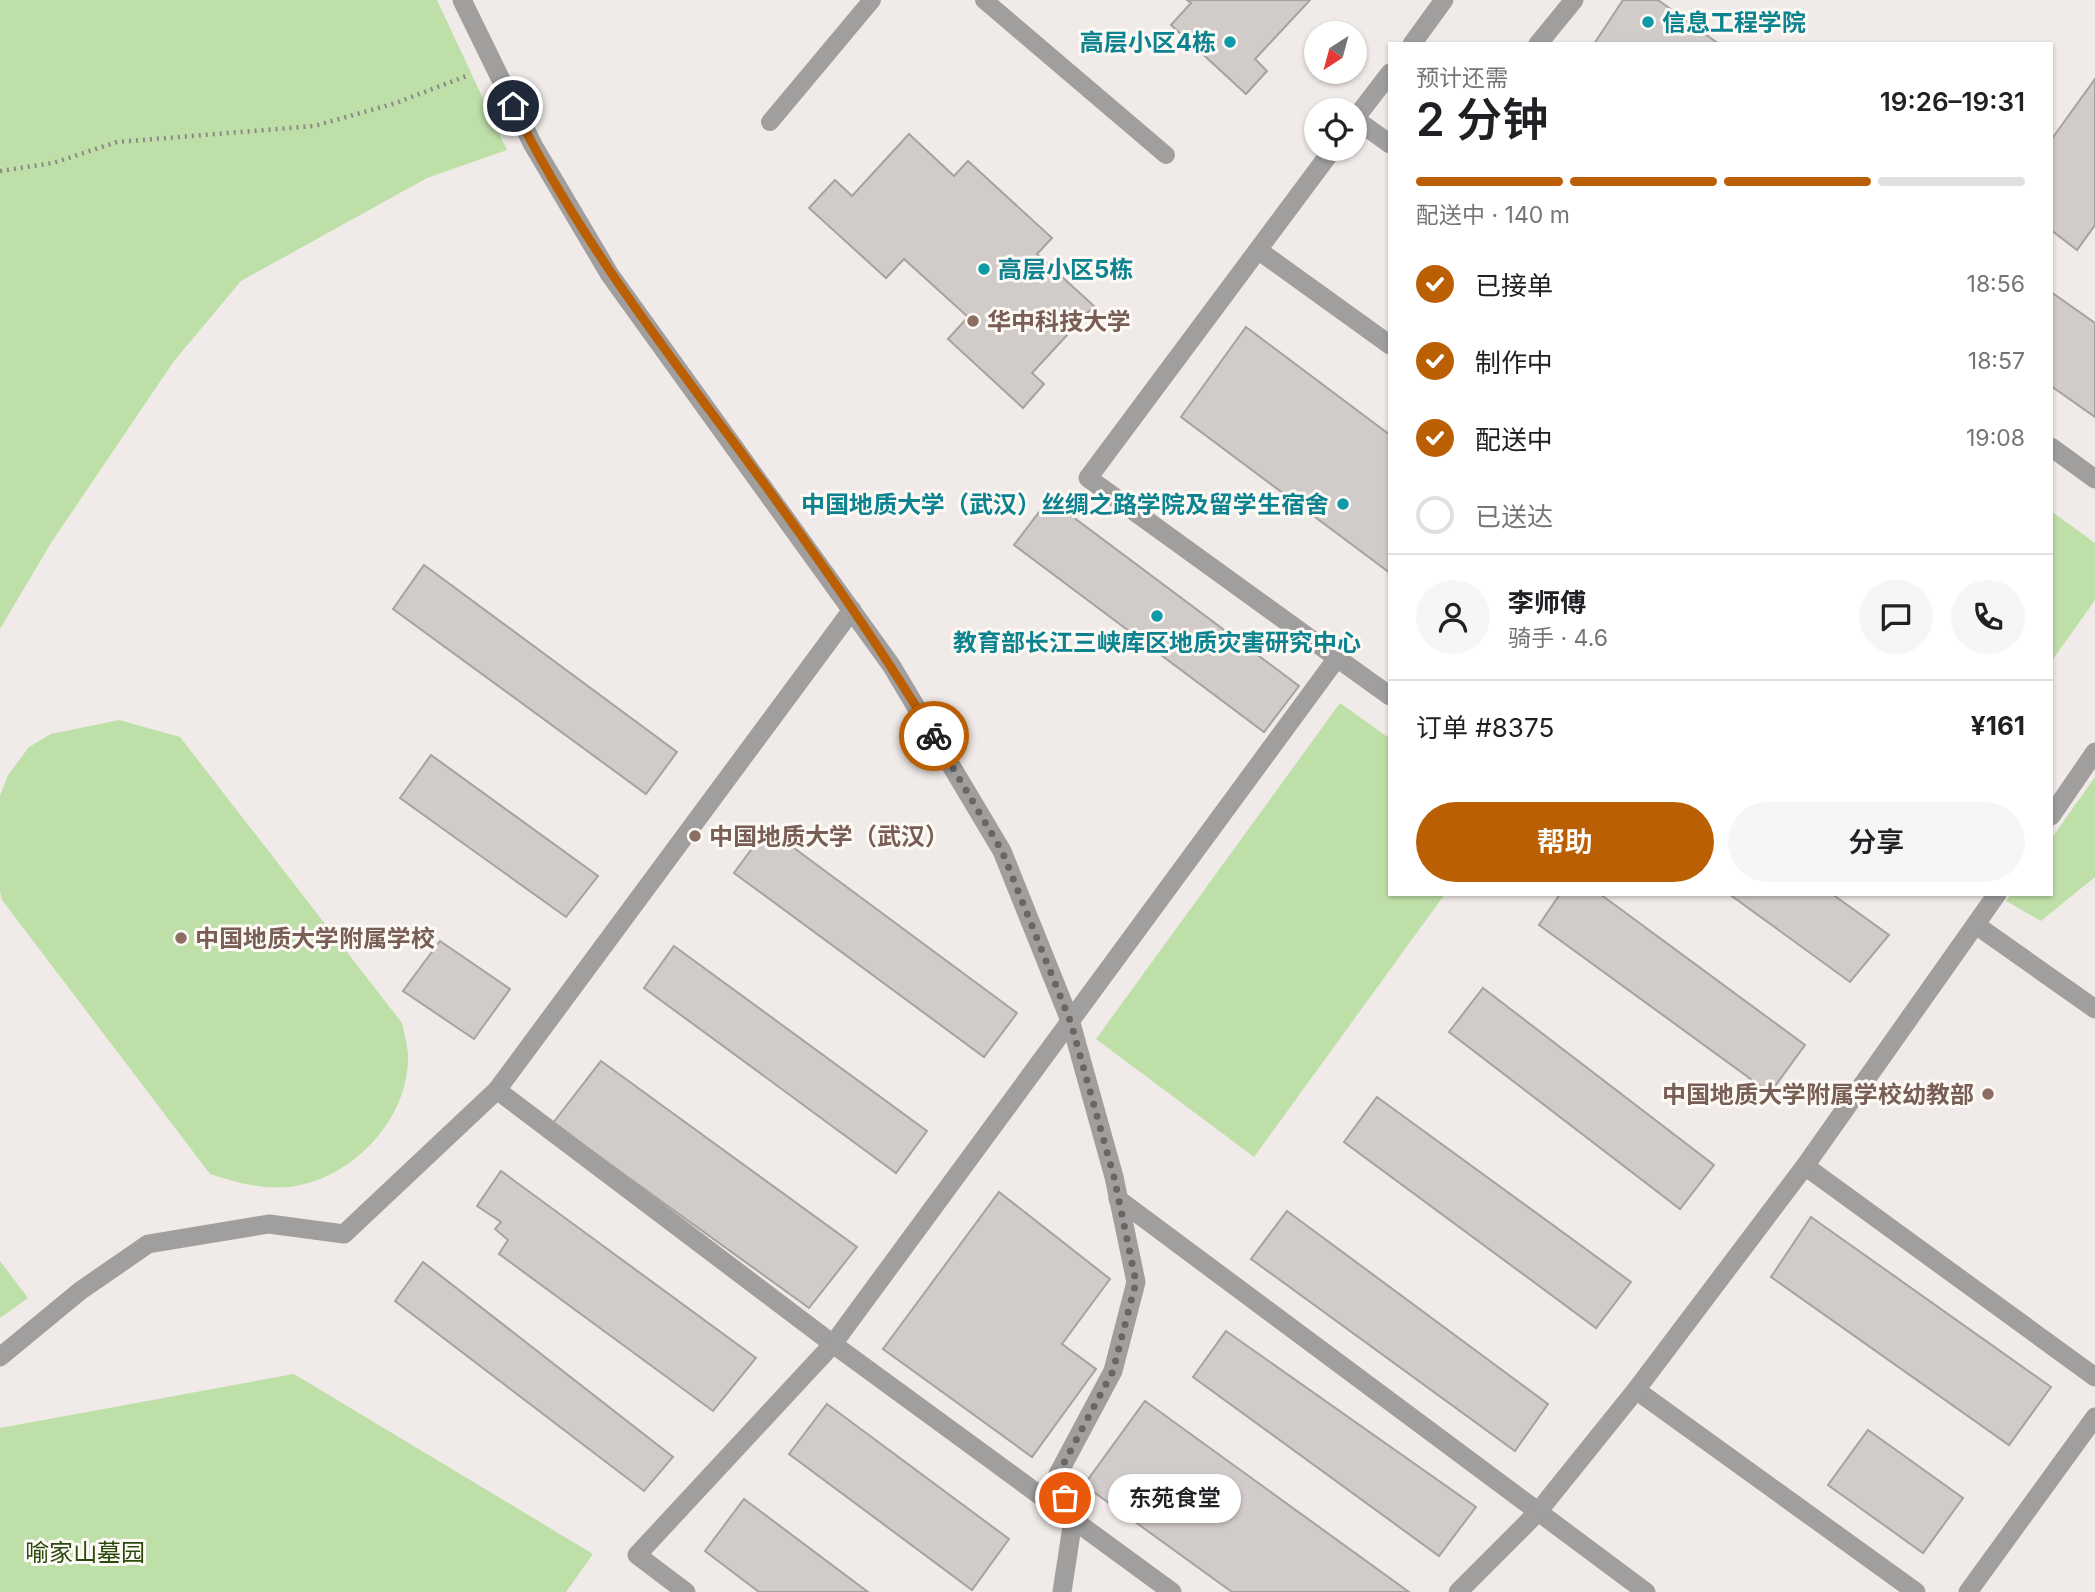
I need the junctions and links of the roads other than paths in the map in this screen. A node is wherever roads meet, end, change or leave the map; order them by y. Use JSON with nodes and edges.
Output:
{"nodes":[{"id":1,"x":462,"y":0,"type":"edge"},
{"id":2,"x":872,"y":0,"type":"edge"},
{"id":3,"x":984,"y":0,"type":"edge"},
{"id":4,"x":1444,"y":0,"type":"edge"},
{"id":5,"x":1574,"y":0,"type":"edge"},
{"id":6,"x":1413,"y":42,"type":"edge"},
{"id":7,"x":1540,"y":42,"type":"edge"},
{"id":8,"x":1388,"y":77,"type":"edge"},
{"id":9,"x":1367,"y":104,"type":"edge"},
{"id":10,"x":770,"y":122,"type":"dead end"},
{"id":11,"x":1367,"y":128,"type":"edge"},
{"id":12,"x":1388,"y":143,"type":"edge"},
{"id":13,"x":1167,"y":155,"type":"dead end"},
{"id":14,"x":1324,"y":161,"type":"edge"},
{"id":15,"x":1258,"y":250,"type":"junction"},
{"id":16,"x":1388,"y":344,"type":"edge"},
{"id":17,"x":2053,"y":448,"type":"edge"},
{"id":18,"x":2095,"y":480,"type":"edge"},
{"id":19,"x":852,"y":610,"type":"junction"},
{"id":20,"x":1337,"y":658,"type":"junction"},
{"id":21,"x":1388,"y":695,"type":"edge"},
{"id":22,"x":2095,"y":752,"type":"edge"},
{"id":23,"x":2053,"y":813,"type":"edge"},
{"id":24,"x":1996,"y":896,"type":"edge"},
{"id":25,"x":1976,"y":925,"type":"junction"},
{"id":26,"x":2095,"y":1009,"type":"edge"},
{"id":27,"x":1071,"y":1023,"type":"junction"},
{"id":28,"x":497,"y":1090,"type":"junction"},
{"id":29,"x":1805,"y":1166,"type":"junction"},
{"id":30,"x":1118,"y":1199,"type":"junction"},
{"id":31,"x":833,"y":1344,"type":"junction"},
{"id":32,"x":0,"y":1357,"type":"edge"},
{"id":33,"x":2095,"y":1377,"type":"edge"},
{"id":34,"x":1636,"y":1391,"type":"junction"},
{"id":35,"x":2095,"y":1417,"type":"edge"},
{"id":36,"x":1538,"y":1513,"type":"junction"},
{"id":37,"x":1073,"y":1520,"type":"junction"},
{"id":38,"x":1467,"y":1589,"type":"edge"},
{"id":39,"x":686,"y":1592,"type":"edge"},
{"id":40,"x":1062,"y":1592,"type":"edge"},
{"id":41,"x":1172,"y":1592,"type":"edge"},
{"id":42,"x":1646,"y":1592,"type":"edge"},
{"id":43,"x":1916,"y":1592,"type":"edge"},
{"id":44,"x":1968,"y":1592,"type":"edge"}],
"edges":[{"from":1,"to":19,"type":"street"},
{"from":2,"to":10,"type":"lane"},
{"from":3,"to":13,"type":"lane"},
{"from":4,"to":6,"type":"street"},
{"from":5,"to":7,"type":"street"},
{"from":8,"to":9,"type":"street"},
{"from":11,"to":12,"type":"street"},
{"from":14,"to":15,"type":"street"},
{"from":15,"to":16,"type":"street"},
{"from":15,"to":20,"type":"street"},
{"from":17,"to":18,"type":"street"},
{"from":19,"to":27,"type":"street"},
{"from":19,"to":28,"type":"street"},
{"from":20,"to":21,"type":"street"},
{"from":20,"to":27,"type":"street"},
{"from":22,"to":23,"type":"street"},
{"from":24,"to":25,"type":"street"},
{"from":25,"to":26,"type":"street"},
{"from":25,"to":29,"type":"street"},
{"from":27,"to":30,"type":"street"},
{"from":27,"to":31,"type":"street"},
{"from":28,"to":31,"type":"street"},
{"from":28,"to":32,"type":"street"},
{"from":29,"to":33,"type":"street"},
{"from":29,"to":34,"type":"street"},
{"from":30,"to":36,"type":"street"},
{"from":30,"to":37,"type":"street"},
{"from":31,"to":37,"type":"street"},
{"from":31,"to":39,"type":"street"},
{"from":34,"to":36,"type":"street"},
{"from":34,"to":43,"type":"street"},
{"from":35,"to":44,"type":"street"},
{"from":36,"to":38,"type":"street"},
{"from":36,"to":42,"type":"street"},
{"from":37,"to":40,"type":"street"},
{"from":37,"to":41,"type":"street"}]}
